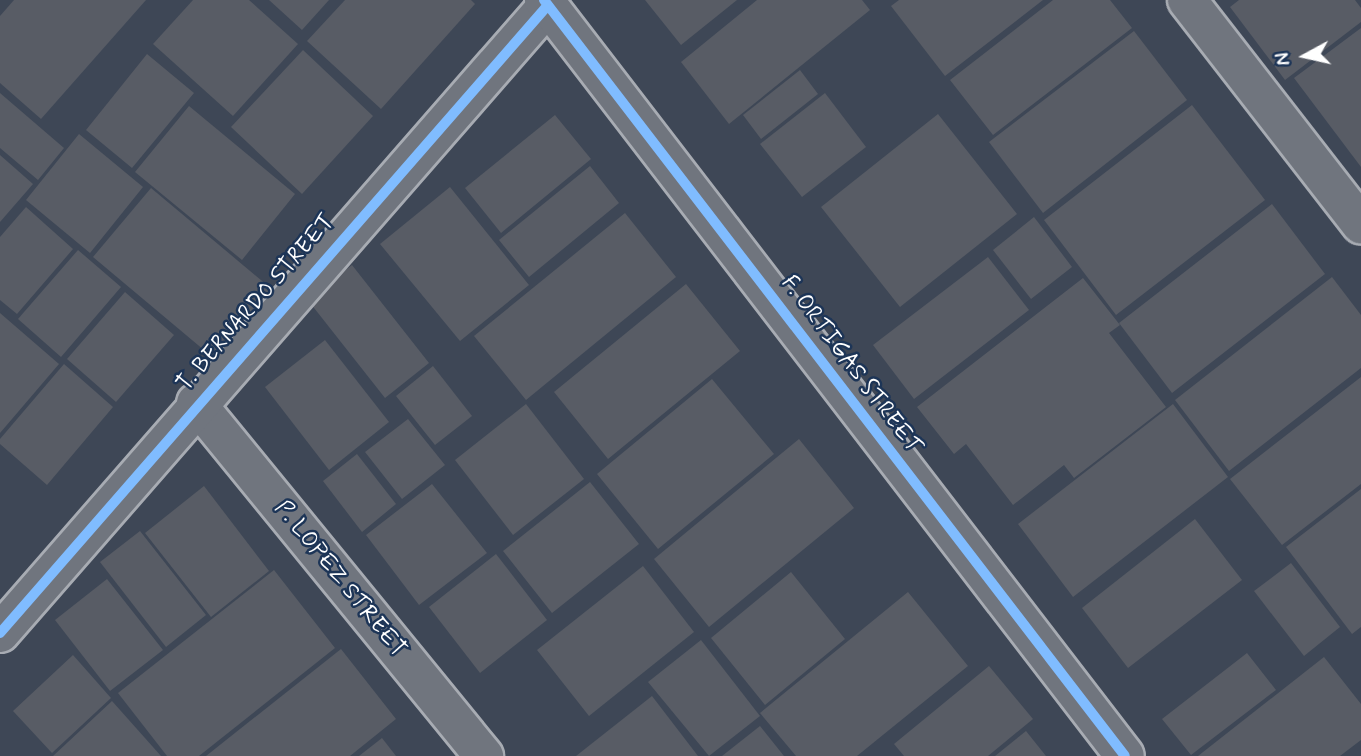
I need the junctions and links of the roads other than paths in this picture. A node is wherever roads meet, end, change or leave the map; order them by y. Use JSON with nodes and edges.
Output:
{"nodes":[{"id":1,"x":1187,"y":0,"type":"edge"},
{"id":2,"x":546,"y":2,"type":"edge"},
{"id":3,"x":1361,"y":225,"type":"edge"},
{"id":4,"x":195,"y":403,"type":"junction"},
{"id":5,"x":0,"y":633,"type":"edge"},
{"id":6,"x":484,"y":756,"type":"edge"},
{"id":7,"x":1125,"y":756,"type":"edge"}],
"edges":[{"from":1,"to":3,"type":"street"},
{"from":2,"to":4,"type":"street","name":"T. BERNARDO STREET"},
{"from":2,"to":7,"type":"street","name":"F. ORTIGAS STREET"},
{"from":4,"to":5,"type":"street","name":"T. BERNARDO STREET"},
{"from":4,"to":6,"type":"street","name":"P. LOPEZ STREET"}]}
